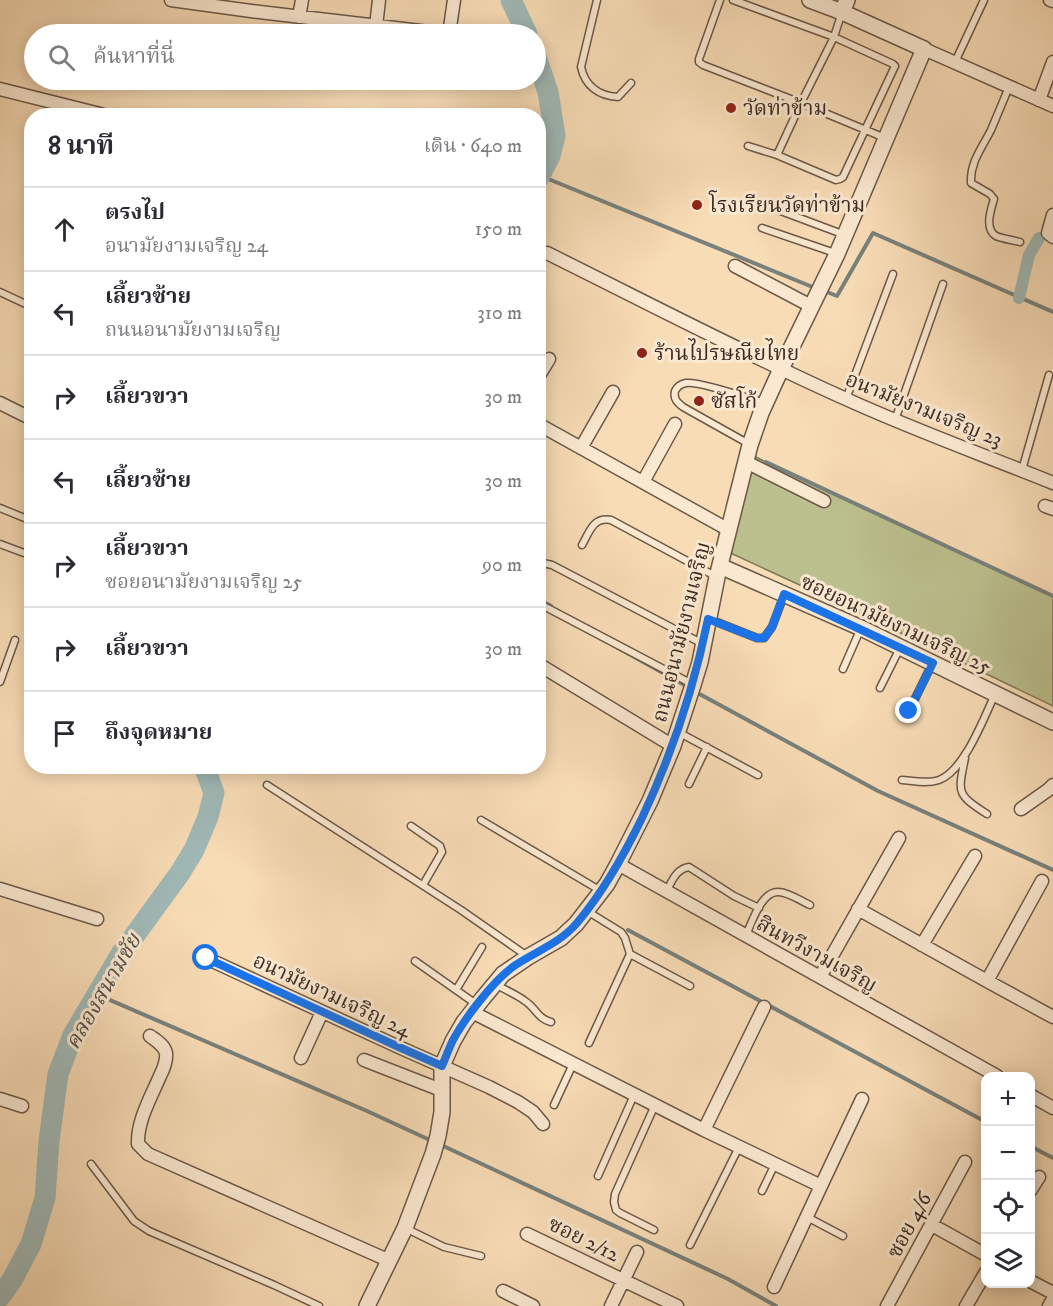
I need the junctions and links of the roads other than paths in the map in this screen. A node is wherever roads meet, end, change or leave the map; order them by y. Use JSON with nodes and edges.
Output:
{"nodes":[{"id":1,"x":171,"y":0,"type":"edge"},
{"id":2,"x":302,"y":0,"type":"edge"},
{"id":3,"x":379,"y":0,"type":"edge"},
{"id":4,"x":454,"y":0,"type":"edge"},
{"id":5,"x":597,"y":0,"type":"edge"},
{"id":6,"x":720,"y":0,"type":"edge"},
{"id":7,"x":734,"y":0,"type":"edge"},
{"id":8,"x":810,"y":0,"type":"edge"},
{"id":9,"x":984,"y":0,"type":"edge"},
{"id":10,"x":225,"y":4,"type":"edge"},
{"id":11,"x":844,"y":6,"type":"edge"},
{"id":12,"x":299,"y":17,"type":"junction"},
{"id":13,"x":359,"y":24,"type":"edge"},
{"id":14,"x":376,"y":24,"type":"edge"},
{"id":15,"x":450,"y":24,"type":"edge"},
{"id":16,"x":834,"y":37,"type":"junction"},
{"id":17,"x":924,"y":49,"type":"junction"},
{"id":18,"x":1053,"y":62,"type":"edge"},
{"id":19,"x":955,"y":63,"type":"junction"},
{"id":20,"x":632,"y":83,"type":"dead end"},
{"id":21,"x":1009,"y":87,"type":"junction"},
{"id":22,"x":0,"y":89,"type":"edge"},
{"id":23,"x":1039,"y":100,"type":"junction"},
{"id":24,"x":801,"y":103,"type":"junction"},
{"id":25,"x":1053,"y":106,"type":"edge"},
{"id":26,"x":76,"y":108,"type":"edge"},
{"id":27,"x":864,"y":130,"type":"junction"},
{"id":28,"x":886,"y":139,"type":"junction"},
{"id":29,"x":748,"y":146,"type":"dead end"},
{"id":30,"x":777,"y":155,"type":"junction"},
{"id":31,"x":770,"y":207,"type":"dead end"},
{"id":32,"x":1053,"y":215,"type":"edge"},
{"id":33,"x":762,"y":228,"type":"dead end"},
{"id":34,"x":845,"y":235,"type":"junction"},
{"id":35,"x":1053,"y":237,"type":"edge"},
{"id":36,"x":1020,"y":242,"type":"dead end"},
{"id":37,"x":547,"y":252,"type":"dead end"},
{"id":38,"x":837,"y":254,"type":"junction"},
{"id":39,"x":735,"y":266,"type":"dead end"},
{"id":40,"x":893,"y":274,"type":"dead end"},
{"id":41,"x":943,"y":284,"type":"dead end"},
{"id":42,"x":0,"y":292,"type":"edge"},
{"id":43,"x":817,"y":294,"type":"junction"},
{"id":44,"x":24,"y":303,"type":"edge"},
{"id":45,"x":549,"y":359,"type":"dead end"},
{"id":46,"x":546,"y":364,"type":"edge"},
{"id":47,"x":781,"y":369,"type":"junction"},
{"id":48,"x":1049,"y":375,"type":"dead end"},
{"id":49,"x":613,"y":392,"type":"dead end"},
{"id":50,"x":846,"y":399,"type":"junction"},
{"id":51,"x":0,"y":403,"type":"edge"},
{"id":52,"x":765,"y":403,"type":"junction"},
{"id":53,"x":24,"y":415,"type":"edge"},
{"id":54,"x":895,"y":420,"type":"junction"},
{"id":55,"x":675,"y":424,"type":"dead end"},
{"id":56,"x":546,"y":428,"type":"edge"},
{"id":57,"x":750,"y":445,"type":"junction"},
{"id":58,"x":581,"y":448,"type":"junction"},
{"id":59,"x":746,"y":462,"type":"junction"},
{"id":60,"x":1022,"y":471,"type":"junction"},
{"id":61,"x":643,"y":482,"type":"junction"},
{"id":62,"x":1053,"y":483,"type":"edge"},
{"id":63,"x":824,"y":501,"type":"dead end"},
{"id":64,"x":0,"y":508,"type":"edge"},
{"id":65,"x":24,"y":518,"type":"edge"},
{"id":66,"x":729,"y":530,"type":"junction"},
{"id":67,"x":0,"y":544,"type":"edge"},
{"id":68,"x":582,"y":545,"type":"dead end"},
{"id":69,"x":24,"y":553,"type":"edge"},
{"id":70,"x":546,"y":564,"type":"edge"},
{"id":71,"x":719,"y":572,"type":"junction"},
{"id":72,"x":784,"y":594,"type":"junction"},
{"id":73,"x":546,"y":607,"type":"edge"},
{"id":74,"x":708,"y":619,"type":"junction"},
{"id":75,"x":861,"y":628,"type":"junction"},
{"id":76,"x":15,"y":640,"type":"dead end"},
{"id":77,"x":703,"y":644,"type":"junction"},
{"id":78,"x":901,"y":647,"type":"junction"},
{"id":79,"x":933,"y":663,"type":"junction"},
{"id":80,"x":546,"y":668,"type":"edge"},
{"id":81,"x":843,"y":669,"type":"dead end"},
{"id":82,"x":0,"y":682,"type":"edge"},
{"id":83,"x":693,"y":685,"type":"junction"},
{"id":84,"x":880,"y":688,"type":"dead end"},
{"id":85,"x":996,"y":694,"type":"junction"},
{"id":86,"x":909,"y":711,"type":"dead end"},
{"id":87,"x":1053,"y":722,"type":"edge"},
{"id":88,"x":675,"y":739,"type":"junction"},
{"id":89,"x":707,"y":747,"type":"junction"},
{"id":90,"x":967,"y":752,"type":"junction"},
{"id":91,"x":758,"y":775,"type":"dead end"},
{"id":92,"x":902,"y":780,"type":"dead end"},
{"id":93,"x":689,"y":784,"type":"dead end"},
{"id":94,"x":267,"y":785,"type":"dead end"},
{"id":95,"x":1053,"y":785,"type":"edge"},
{"id":96,"x":1021,"y":808,"type":"dead end"},
{"id":97,"x":987,"y":814,"type":"dead end"},
{"id":98,"x":481,"y":820,"type":"dead end"},
{"id":99,"x":411,"y":826,"type":"dead end"},
{"id":100,"x":899,"y":838,"type":"dead end"},
{"id":101,"x":975,"y":856,"type":"dead end"},
{"id":102,"x":618,"y":864,"type":"junction"},
{"id":103,"x":1042,"y":881,"type":"dead end"},
{"id":104,"x":423,"y":885,"type":"junction"},
{"id":105,"x":0,"y":889,"type":"edge"},
{"id":106,"x":601,"y":891,"type":"junction"},
{"id":107,"x":666,"y":892,"type":"junction"},
{"id":108,"x":810,"y":905,"type":"dead end"},
{"id":109,"x":759,"y":908,"type":"junction"},
{"id":110,"x":858,"y":909,"type":"junction"},
{"id":111,"x":587,"y":911,"type":"junction"},
{"id":112,"x":97,"y":919,"type":"dead end"},
{"id":113,"x":745,"y":936,"type":"junction"},
{"id":114,"x":922,"y":945,"type":"junction"},
{"id":115,"x":482,"y":947,"type":"dead end"},
{"id":116,"x":630,"y":954,"type":"junction"},
{"id":117,"x":528,"y":957,"type":"junction"},
{"id":118,"x":206,"y":958,"type":"dead end"},
{"id":119,"x":415,"y":961,"type":"dead end"},
{"id":120,"x":820,"y":977,"type":"junction"},
{"id":121,"x":987,"y":981,"type":"junction"},
{"id":122,"x":495,"y":984,"type":"junction"},
{"id":123,"x":690,"y":986,"type":"dead end"},
{"id":124,"x":456,"y":990,"type":"junction"},
{"id":125,"x":764,"y":1008,"type":"dead end"},
{"id":126,"x":475,"y":1009,"type":"junction"},
{"id":127,"x":1051,"y":1011,"type":"edge"},
{"id":128,"x":322,"y":1012,"type":"junction"},
{"id":129,"x":551,"y":1022,"type":"dead end"},
{"id":130,"x":150,"y":1036,"type":"dead end"},
{"id":131,"x":589,"y":1043,"type":"dead end"},
{"id":132,"x":301,"y":1058,"type":"dead end"},
{"id":133,"x":364,"y":1060,"type":"dead end"},
{"id":134,"x":573,"y":1064,"type":"junction"},
{"id":135,"x":442,"y":1066,"type":"junction"},
{"id":136,"x":988,"y":1072,"type":"edge"},
{"id":137,"x":441,"y":1090,"type":"junction"},
{"id":138,"x":634,"y":1095,"type":"junction"},
{"id":139,"x":1035,"y":1098,"type":"edge"},
{"id":140,"x":862,"y":1099,"type":"dead end"},
{"id":141,"x":0,"y":1100,"type":"edge"},
{"id":142,"x":554,"y":1105,"type":"dead end"},
{"id":143,"x":655,"y":1105,"type":"junction"},
{"id":144,"x":22,"y":1106,"type":"dead end"},
{"id":145,"x":1053,"y":1108,"type":"edge"},
{"id":146,"x":543,"y":1124,"type":"dead end"},
{"id":147,"x":704,"y":1130,"type":"junction"},
{"id":148,"x":739,"y":1147,"type":"junction"},
{"id":149,"x":965,"y":1162,"type":"dead end"},
{"id":150,"x":91,"y":1164,"type":"dead end"},
{"id":151,"x":775,"y":1164,"type":"junction"},
{"id":152,"x":597,"y":1176,"type":"dead end"},
{"id":153,"x":1039,"y":1177,"type":"dead end"},
{"id":154,"x":1035,"y":1183,"type":"edge"},
{"id":155,"x":821,"y":1186,"type":"junction"},
{"id":156,"x":762,"y":1191,"type":"dead end"},
{"id":157,"x":807,"y":1217,"type":"junction"},
{"id":158,"x":932,"y":1225,"type":"junction"},
{"id":159,"x":405,"y":1228,"type":"junction"},
{"id":160,"x":654,"y":1230,"type":"dead end"},
{"id":161,"x":527,"y":1234,"type":"dead end"},
{"id":162,"x":843,"y":1236,"type":"dead end"},
{"id":163,"x":690,"y":1245,"type":"dead end"},
{"id":164,"x":637,"y":1252,"type":"dead end"},
{"id":165,"x":981,"y":1252,"type":"edge"},
{"id":166,"x":481,"y":1256,"type":"dead end"},
{"id":167,"x":390,"y":1262,"type":"junction"},
{"id":168,"x":981,"y":1280,"type":"edge"},
{"id":169,"x":624,"y":1281,"type":"junction"},
{"id":170,"x":1035,"y":1284,"type":"edge"},
{"id":171,"x":774,"y":1287,"type":"dead end"},
{"id":172,"x":503,"y":1291,"type":"dead end"},
{"id":173,"x":1053,"y":1293,"type":"edge"},
{"id":174,"x":1053,"y":1299,"type":"edge"},
{"id":175,"x":319,"y":1306,"type":"edge"},
{"id":176,"x":367,"y":1306,"type":"edge"},
{"id":177,"x":533,"y":1306,"type":"edge"},
{"id":178,"x":611,"y":1306,"type":"edge"},
{"id":179,"x":676,"y":1306,"type":"edge"},
{"id":180,"x":887,"y":1306,"type":"edge"},
{"id":181,"x":966,"y":1306,"type":"edge"},
{"id":182,"x":1049,"y":1306,"type":"edge"}],
"edges":[{"from":1,"to":10,"type":"street"},
{"from":2,"to":12,"type":"street"},
{"from":3,"to":14,"type":"street"},
{"from":4,"to":15,"type":"street"},
{"from":5,"to":20,"type":"lane"},
{"from":6,"to":24,"type":"lane"},
{"from":7,"to":16,"type":"lane"},
{"from":8,"to":11,"type":"street"},
{"from":9,"to":19,"type":"lane"},
{"from":10,"to":12,"type":"street"},
{"from":11,"to":16,"type":"lane"},
{"from":11,"to":17,"type":"street"},
{"from":12,"to":13,"type":"street"},
{"from":16,"to":24,"type":"lane"},
{"from":16,"to":27,"type":"lane"},
{"from":17,"to":19,"type":"street"},
{"from":17,"to":28,"type":"street","name":"ถนนอนามัยงามเจริญ"},
{"from":18,"to":23,"type":"street"},
{"from":19,"to":21,"type":"street"},
{"from":21,"to":23,"type":"street"},
{"from":21,"to":36,"type":"lane"},
{"from":22,"to":26,"type":"street"},
{"from":23,"to":25,"type":"street"},
{"from":24,"to":27,"type":"lane"},
{"from":24,"to":30,"type":"lane"},
{"from":27,"to":28,"type":"lane"},
{"from":27,"to":30,"type":"lane"},
{"from":28,"to":34,"type":"street","name":"ถนนอนามัยงามเจริญ"},
{"from":29,"to":30,"type":"lane"},
{"from":31,"to":34,"type":"lane"},
{"from":32,"to":35,"type":"street"},
{"from":33,"to":38,"type":"lane"},
{"from":34,"to":38,"type":"street","name":"ถนนอนามัยงามเจริญ"},
{"from":37,"to":47,"type":"street","name":"อนามัยงามเจริญ 23"},
{"from":38,"to":43,"type":"street","name":"ถนนอนามัยงามเจริญ"},
{"from":39,"to":43,"type":"street"},
{"from":40,"to":50,"type":"lane"},
{"from":41,"to":54,"type":"lane"},
{"from":42,"to":44,"type":"lane"},
{"from":43,"to":47,"type":"street","name":"ถนนอนามัยงามเจริญ"},
{"from":45,"to":46,"type":"street"},
{"from":47,"to":50,"type":"street","name":"อนามัยงามเจริญ 23"},
{"from":47,"to":52,"type":"street","name":"ถนนอนามัยงามเจริญ"},
{"from":48,"to":60,"type":"lane"},
{"from":49,"to":58,"type":"street"},
{"from":50,"to":54,"type":"street","name":"อนามัยงามเจริญ 23"},
{"from":51,"to":53,"type":"street"},
{"from":52,"to":57,"type":"street","name":"ถนนอนามัยงามเจริญ"},
{"from":52,"to":57,"type":"lane"},
{"from":54,"to":60,"type":"street","name":"อนามัยงามเจริญ 23"},
{"from":55,"to":61,"type":"street"},
{"from":56,"to":58,"type":"street"},
{"from":57,"to":59,"type":"street","name":"ถนนอนามัยงามเจริญ"},
{"from":58,"to":61,"type":"street"},
{"from":59,"to":63,"type":"street"},
{"from":59,"to":66,"type":"street","name":"ถนนอนามัยงามเจริญ"},
{"from":60,"to":62,"type":"street","name":"อนามัยงามเจริญ 23"},
{"from":61,"to":66,"type":"street"},
{"from":64,"to":65,"type":"lane"},
{"from":66,"to":71,"type":"street","name":"ถนนอนามัยงามเจริญ"},
{"from":67,"to":69,"type":"lane"},
{"from":68,"to":71,"type":"lane"},
{"from":70,"to":77,"type":"lane"},
{"from":71,"to":72,"type":"street","name":"ซอยอนามัยงามเจริญ 25"},
{"from":71,"to":74,"type":"street","name":"ถนนอนามัยงามเจริญ"},
{"from":72,"to":74,"type":"lane"},
{"from":72,"to":75,"type":"street","name":"ซอยอนามัยงามเจริญ 25"},
{"from":73,"to":83,"type":"lane"},
{"from":74,"to":77,"type":"street","name":"ถนนอนามัยงามเจริญ"},
{"from":75,"to":78,"type":"street","name":"ซอยอนามัยงามเจริญ 25"},
{"from":75,"to":81,"type":"lane"},
{"from":76,"to":82,"type":"lane"},
{"from":77,"to":83,"type":"street","name":"ถนนอนามัยงามเจริญ"},
{"from":78,"to":79,"type":"street","name":"ซอยอนามัยงามเจริญ 25"},
{"from":78,"to":84,"type":"lane"},
{"from":79,"to":85,"type":"street","name":"ซอยอนามัยงามเจริญ 25"},
{"from":79,"to":86,"type":"lane"},
{"from":80,"to":88,"type":"street"},
{"from":83,"to":88,"type":"street","name":"ถนนอนามัยงามเจริญ"},
{"from":85,"to":87,"type":"street","name":"ซอยอนามัยงามเจริญ 25"},
{"from":85,"to":90,"type":"lane"},
{"from":88,"to":89,"type":"lane"},
{"from":88,"to":102,"type":"street","name":"ถนนอนามัยงามเจริญ"},
{"from":89,"to":91,"type":"lane"},
{"from":89,"to":93,"type":"lane"},
{"from":90,"to":92,"type":"lane"},
{"from":90,"to":97,"type":"lane"},
{"from":94,"to":104,"type":"lane"},
{"from":95,"to":96,"type":"street"},
{"from":98,"to":106,"type":"lane"},
{"from":99,"to":104,"type":"lane"},
{"from":100,"to":110,"type":"street"},
{"from":101,"to":114,"type":"street"},
{"from":102,"to":106,"type":"street","name":"ถนนอนามัยงามเจริญ"},
{"from":102,"to":107,"type":"street","name":"สินทวีงามเจริญ"},
{"from":103,"to":121,"type":"street"},
{"from":104,"to":117,"type":"lane"},
{"from":105,"to":112,"type":"street"},
{"from":106,"to":111,"type":"street","name":"ถนนอนามัยงามเจริญ"},
{"from":107,"to":109,"type":"lane"},
{"from":107,"to":113,"type":"street","name":"สินทวีงามเจริญ"},
{"from":108,"to":109,"type":"lane"},
{"from":109,"to":113,"type":"lane"},
{"from":110,"to":114,"type":"street"},
{"from":110,"to":120,"type":"street"},
{"from":111,"to":116,"type":"lane"},
{"from":111,"to":117,"type":"street","name":"ถนนอนามัยงามเจริญ"},
{"from":113,"to":120,"type":"street","name":"สินทวีงามเจริญ"},
{"from":114,"to":121,"type":"street"},
{"from":115,"to":124,"type":"lane"},
{"from":116,"to":123,"type":"lane"},
{"from":116,"to":131,"type":"lane"},
{"from":117,"to":122,"type":"street","name":"ถนนอนามัยงามเจริญ"},
{"from":118,"to":128,"type":"street","name":"อนามัยงามเจริญ 24"},
{"from":119,"to":124,"type":"lane"},
{"from":120,"to":136,"type":"street","name":"สินทวีงามเจริญ"},
{"from":121,"to":127,"type":"street"},
{"from":122,"to":126,"type":"street","name":"ถนนอนามัยงามเจริญ"},
{"from":122,"to":129,"type":"lane"},
{"from":124,"to":126,"type":"lane"},
{"from":125,"to":147,"type":"street"},
{"from":126,"to":134,"type":"street"},
{"from":126,"to":135,"type":"street","name":"ถนนอนามัยงามเจริญ"},
{"from":128,"to":132,"type":"street"},
{"from":128,"to":135,"type":"street","name":"อนามัยงามเจริญ 24"},
{"from":130,"to":167,"type":"street"},
{"from":133,"to":137,"type":"street"},
{"from":134,"to":138,"type":"street"},
{"from":134,"to":142,"type":"lane"},
{"from":135,"to":137,"type":"street","name":"ถนนอนามัยงามเจริญ"},
{"from":135,"to":146,"type":"street","name":"อนามัยงามเจริญ 24"},
{"from":137,"to":159,"type":"street","name":"ถนนอนามัยงามเจริญ"},
{"from":138,"to":143,"type":"street"},
{"from":138,"to":152,"type":"lane"},
{"from":139,"to":145,"type":"street"},
{"from":140,"to":155,"type":"street"},
{"from":141,"to":144,"type":"street"},
{"from":143,"to":147,"type":"street"},
{"from":143,"to":160,"type":"lane"},
{"from":147,"to":148,"type":"street"},
{"from":148,"to":151,"type":"street"},
{"from":148,"to":163,"type":"lane"},
{"from":149,"to":158,"type":"street","name":"ซอย 4/6"},
{"from":150,"to":175,"type":"lane"},
{"from":151,"to":155,"type":"street"},
{"from":151,"to":156,"type":"lane"},
{"from":153,"to":154,"type":"street"},
{"from":155,"to":157,"type":"street"},
{"from":157,"to":162,"type":"lane"},
{"from":157,"to":171,"type":"street"},
{"from":158,"to":165,"type":"street"},
{"from":158,"to":180,"type":"street","name":"ซอย 4/6"},
{"from":159,"to":166,"type":"lane"},
{"from":159,"to":167,"type":"street","name":"ถนนอนามัยงามเจริญ"},
{"from":161,"to":169,"type":"street","name":"ซอย 2/12"},
{"from":164,"to":169,"type":"street"},
{"from":167,"to":176,"type":"street","name":"ถนนอนามัยงามเจริญ"},
{"from":168,"to":181,"type":"street"},
{"from":169,"to":178,"type":"street"},
{"from":169,"to":179,"type":"street","name":"ซอย 2/12"},
{"from":170,"to":173,"type":"street"},
{"from":172,"to":177,"type":"street"},
{"from":174,"to":182,"type":"street"}]}
